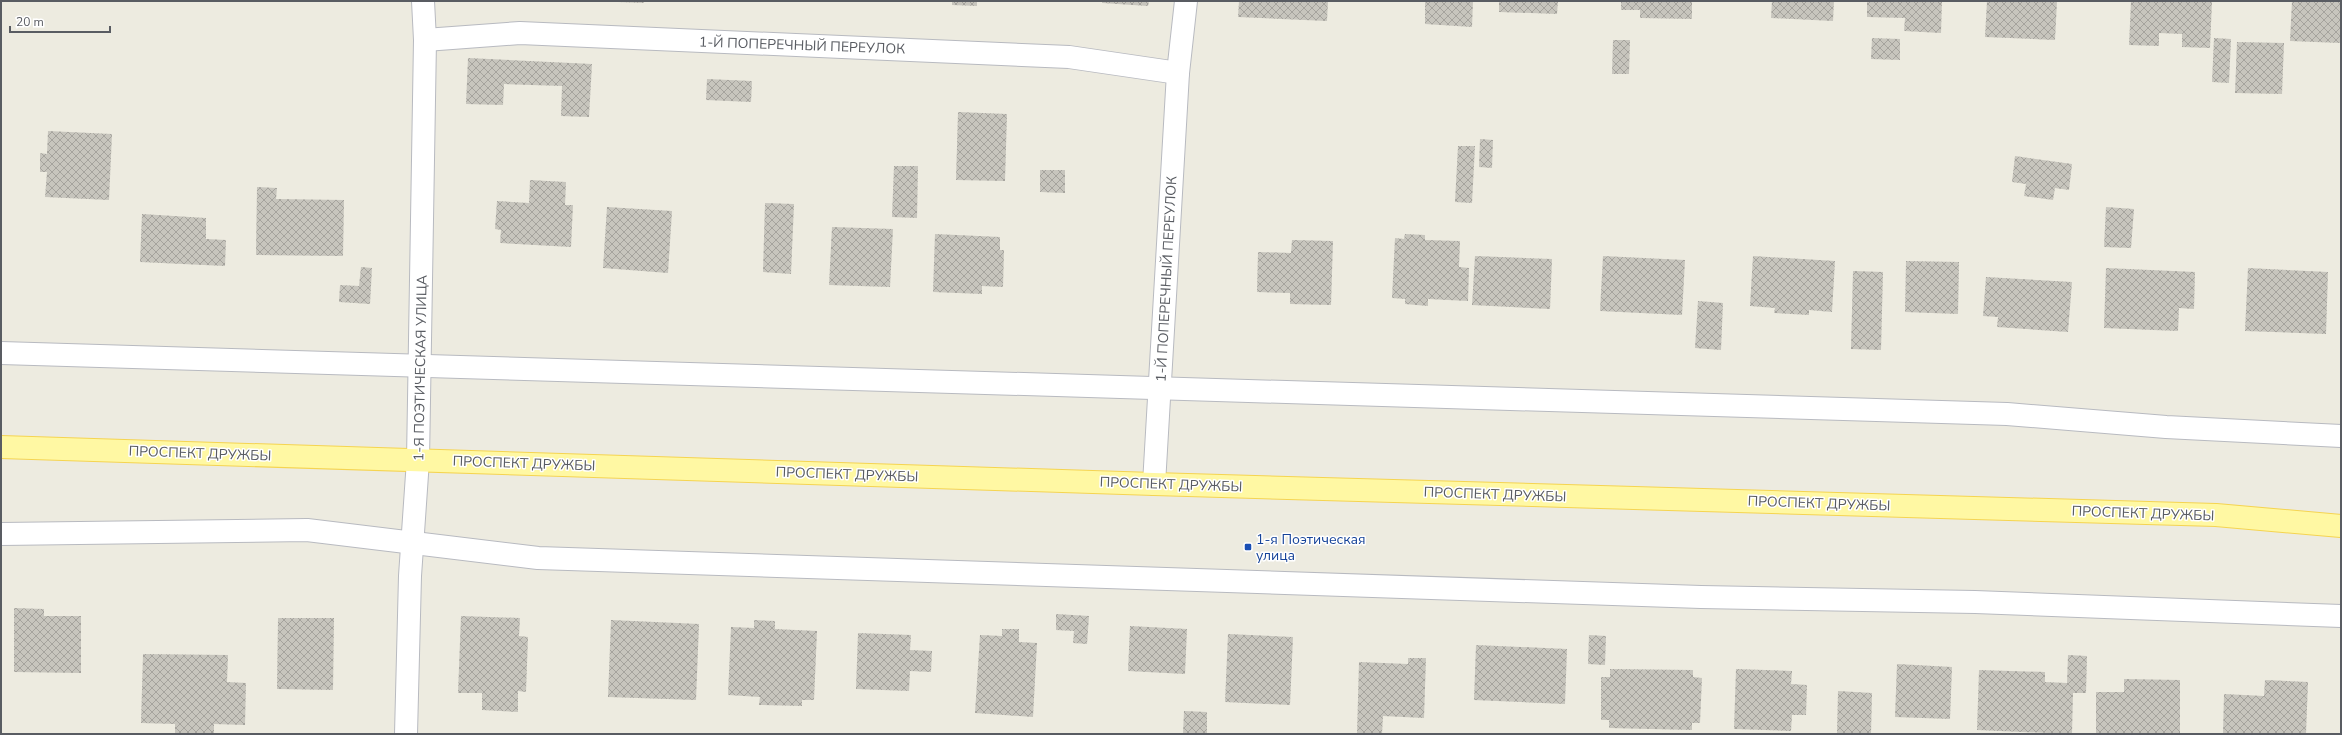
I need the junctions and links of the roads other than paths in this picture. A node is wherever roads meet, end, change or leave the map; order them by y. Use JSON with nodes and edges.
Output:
{"nodes":[{"id":1,"x":423,"y":1,"type":"edge"},
{"id":2,"x":1186,"y":1,"type":"edge"},
{"id":3,"x":425,"y":40,"type":"junction"},
{"id":4,"x":1178,"y":74,"type":"junction"},
{"id":5,"x":1,"y":353,"type":"edge"},
{"id":6,"x":420,"y":365,"type":"junction"},
{"id":7,"x":1159,"y":389,"type":"junction"},
{"id":8,"x":2341,"y":436,"type":"edge"},
{"id":9,"x":1,"y":447,"type":"edge"},
{"id":10,"x":418,"y":460,"type":"junction"},
{"id":11,"x":1154,"y":484,"type":"junction"},
{"id":12,"x":2341,"y":526,"type":"edge"},
{"id":13,"x":1,"y":534,"type":"edge"},
{"id":14,"x":412,"y":542,"type":"junction"},
{"id":15,"x":2341,"y":616,"type":"edge"},
{"id":16,"x":406,"y":734,"type":"edge"}],
"edges":[{"from":1,"to":3,"type":"street","name":"1-Я ПОЭТИЧЕСКАЯ УЛИЦА"},
{"from":2,"to":4,"type":"street","name":"1-Й ПОПЕРЕЧНЫЙ ПЕРЕУЛОК"},
{"from":3,"to":4,"type":"street","name":"1-Й ПОПЕРЕЧНЫЙ ПЕРЕУЛОК"},
{"from":3,"to":6,"type":"street","name":"1-Я ПОЭТИЧЕСКАЯ УЛИЦА"},
{"from":4,"to":7,"type":"street","name":"1-Й ПОПЕРЕЧНЫЙ ПЕРЕУЛОК"},
{"from":5,"to":6,"type":"street"},
{"from":6,"to":7,"type":"street"},
{"from":6,"to":10,"type":"street","name":"1-Я ПОЭТИЧЕСКАЯ УЛИЦА"},
{"from":7,"to":8,"type":"street"},
{"from":7,"to":11,"type":"street","name":"1-Й ПОПЕРЕЧНЫЙ ПЕРЕУЛОК"},
{"from":9,"to":10,"type":"main road","name":"ПРОСПЕКТ ДРУЖБЫ"},
{"from":10,"to":11,"type":"main road","name":"ПРОСПЕКТ ДРУЖБЫ"},
{"from":10,"to":14,"type":"street","name":"1-Я ПОЭТИЧЕСКАЯ УЛИЦА"},
{"from":11,"to":12,"type":"main road","name":"ПРОСПЕКТ ДРУЖБЫ"},
{"from":13,"to":14,"type":"street"},
{"from":14,"to":15,"type":"street"},
{"from":14,"to":16,"type":"street","name":"1-Я ПОЭТИЧЕСКАЯ УЛИЦА"}]}
